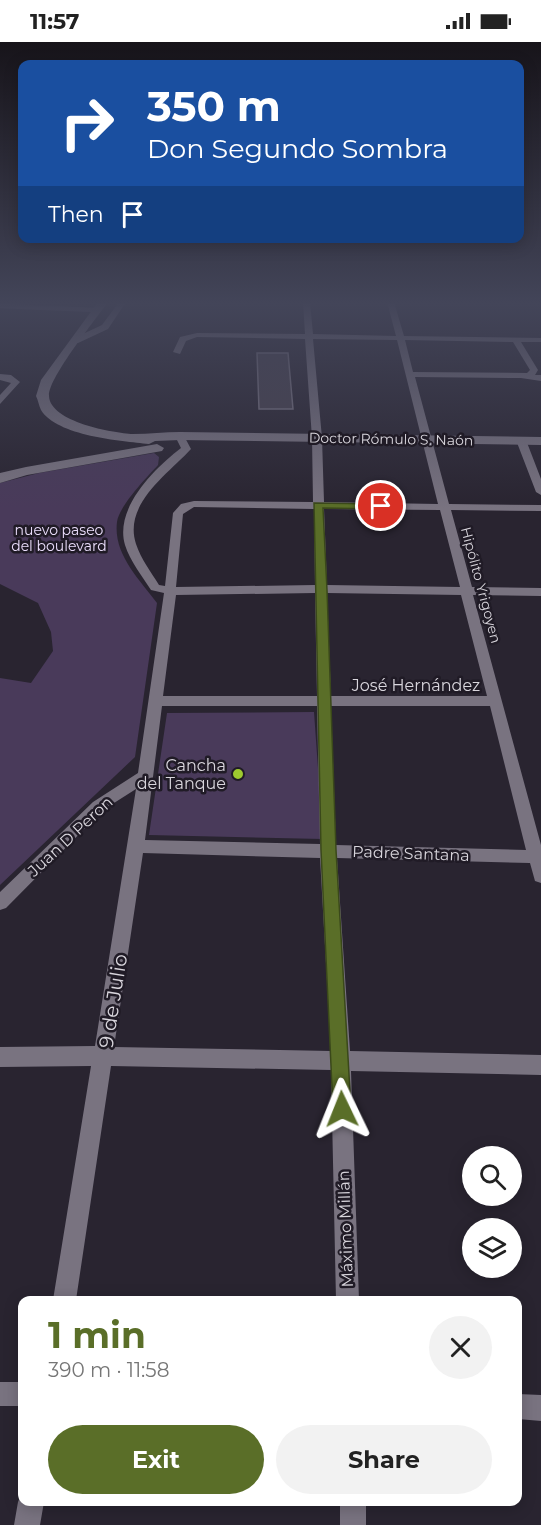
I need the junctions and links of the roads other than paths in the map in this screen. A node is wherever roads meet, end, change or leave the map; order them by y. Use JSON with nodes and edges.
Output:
{"nodes":[{"id":1,"x":55,"y":371,"type":"edge"},
{"id":2,"x":310,"y":371,"type":"edge"},
{"id":3,"x":533,"y":371,"type":"edge"},
{"id":4,"x":410,"y":374,"type":"joint"},
{"id":5,"x":529,"y":376,"type":"junction"},
{"id":6,"x":0,"y":377,"type":"edge"},
{"id":7,"x":541,"y":378,"type":"edge"},
{"id":8,"x":0,"y":401,"type":"edge"},
{"id":9,"x":317,"y":438,"type":"junction"},
{"id":10,"x":182,"y":439,"type":"junction"},
{"id":11,"x":428,"y":439,"type":"junction"},
{"id":12,"x":521,"y":440,"type":"junction"},
{"id":13,"x":142,"y":441,"type":"junction"},
{"id":14,"x":541,"y":441,"type":"edge"},
{"id":15,"x":84,"y":460,"type":"junction"},
{"id":16,"x":169,"y":461,"type":"junction"},
{"id":17,"x":0,"y":478,"type":"edge"},
{"id":18,"x":541,"y":492,"type":"edge"},
{"id":19,"x":318,"y":506,"type":"junction"},
{"id":20,"x":445,"y":507,"type":"junction"},
{"id":21,"x":541,"y":508,"type":"edge"},
{"id":22,"x":322,"y":590,"type":"junction"},
{"id":23,"x":170,"y":591,"type":"junction"},
{"id":24,"x":466,"y":591,"type":"junction"},
{"id":25,"x":541,"y":592,"type":"edge"},
{"id":26,"x":156,"y":701,"type":"junction"},
{"id":27,"x":496,"y":701,"type":"junction"},
{"id":28,"x":325,"y":702,"type":"junction"},
{"id":29,"x":145,"y":776,"type":"junction"},
{"id":30,"x":136,"y":846,"type":"junction"},
{"id":31,"x":328,"y":850,"type":"junction"},
{"id":32,"x":539,"y":857,"type":"edge"},
{"id":33,"x":541,"y":876,"type":"edge"},
{"id":34,"x":0,"y":903,"type":"edge"},
{"id":35,"x":104,"y":1056,"type":"junction"},
{"id":36,"x":0,"y":1057,"type":"edge"},
{"id":37,"x":340,"y":1061,"type":"junction"},
{"id":38,"x":541,"y":1065,"type":"edge"},
{"id":39,"x":65,"y":1296,"type":"edge"},
{"id":40,"x":347,"y":1296,"type":"edge"},
{"id":41,"x":0,"y":1394,"type":"edge"},
{"id":42,"x":18,"y":1395,"type":"edge"},
{"id":43,"x":522,"y":1407,"type":"edge"},
{"id":44,"x":541,"y":1408,"type":"edge"},
{"id":45,"x":30,"y":1506,"type":"edge"},
{"id":46,"x":353,"y":1506,"type":"edge"},
{"id":47,"x":27,"y":1525,"type":"edge"},
{"id":48,"x":353,"y":1525,"type":"edge"}],
"edges":[{"from":1,"to":13,"type":"main road"},
{"from":2,"to":9,"type":"street","name":"Máximo Millán"},
{"from":3,"to":5,"type":"street"},
{"from":4,"to":5,"type":"street"},
{"from":4,"to":11,"type":"street","name":"Hipólito Yrigoyen"},
{"from":5,"to":7,"type":"street"},
{"from":6,"to":8,"type":"street"},
{"from":9,"to":10,"type":"main road","name":"Doctor Rómulo S. Naón"},
{"from":9,"to":11,"type":"main road","name":"Doctor Rómulo S. Naón"},
{"from":9,"to":19,"type":"street","name":"Máximo Millán"},
{"from":10,"to":13,"type":"main road","name":"Doctor Rómulo S. Naón"},
{"from":10,"to":16,"type":"street"},
{"from":11,"to":12,"type":"main road","name":"Doctor Rómulo S. Naón"},
{"from":11,"to":20,"type":"street","name":"Hipólito Yrigoyen"},
{"from":12,"to":14,"type":"main road","name":"Doctor Rómulo S. Naón"},
{"from":12,"to":18,"type":"street"},
{"from":13,"to":15,"type":"main road"},
{"from":13,"to":15,"type":"main road"},
{"from":13,"to":16,"type":"street"},
{"from":15,"to":17,"type":"main road"},
{"from":16,"to":23,"type":"street"},
{"from":19,"to":20,"type":"street","name":"9 de Julio"},
{"from":19,"to":22,"type":"street","name":"Máximo Millán"},
{"from":19,"to":23,"type":"street","name":"9 de Julio"},
{"from":20,"to":21,"type":"street","name":"9 de Julio"},
{"from":20,"to":24,"type":"street","name":"Hipólito Yrigoyen"},
{"from":22,"to":23,"type":"street"},
{"from":22,"to":24,"type":"street"},
{"from":22,"to":28,"type":"street","name":"Máximo Millán"},
{"from":23,"to":26,"type":"street","name":"9 de Julio"},
{"from":24,"to":25,"type":"street"},
{"from":24,"to":27,"type":"street","name":"Hipólito Yrigoyen"},
{"from":26,"to":28,"type":"street","name":"José Hernández"},
{"from":26,"to":29,"type":"street","name":"9 de Julio"},
{"from":27,"to":28,"type":"street","name":"José Hernández"},
{"from":27,"to":32,"type":"street","name":"Hipólito Yrigoyen"},
{"from":28,"to":31,"type":"street","name":"Máximo Millán"},
{"from":29,"to":30,"type":"street","name":"9 de Julio"},
{"from":29,"to":34,"type":"street","name":"Juan D Peron"},
{"from":30,"to":31,"type":"street","name":"Padre Santana"},
{"from":30,"to":35,"type":"street","name":"9 de Julio"},
{"from":31,"to":32,"type":"street","name":"Padre Santana"},
{"from":31,"to":37,"type":"street","name":"Máximo Millán"},
{"from":32,"to":33,"type":"street","name":"Hipólito Yrigoyen"},
{"from":35,"to":36,"type":"street"},
{"from":35,"to":37,"type":"street"},
{"from":35,"to":39,"type":"street","name":"9 de Julio"},
{"from":37,"to":38,"type":"street"},
{"from":37,"to":40,"type":"street","name":"Máximo Millán"},
{"from":41,"to":42,"type":"street"},
{"from":43,"to":44,"type":"street"},
{"from":45,"to":47,"type":"street"},
{"from":46,"to":48,"type":"street"}]}
